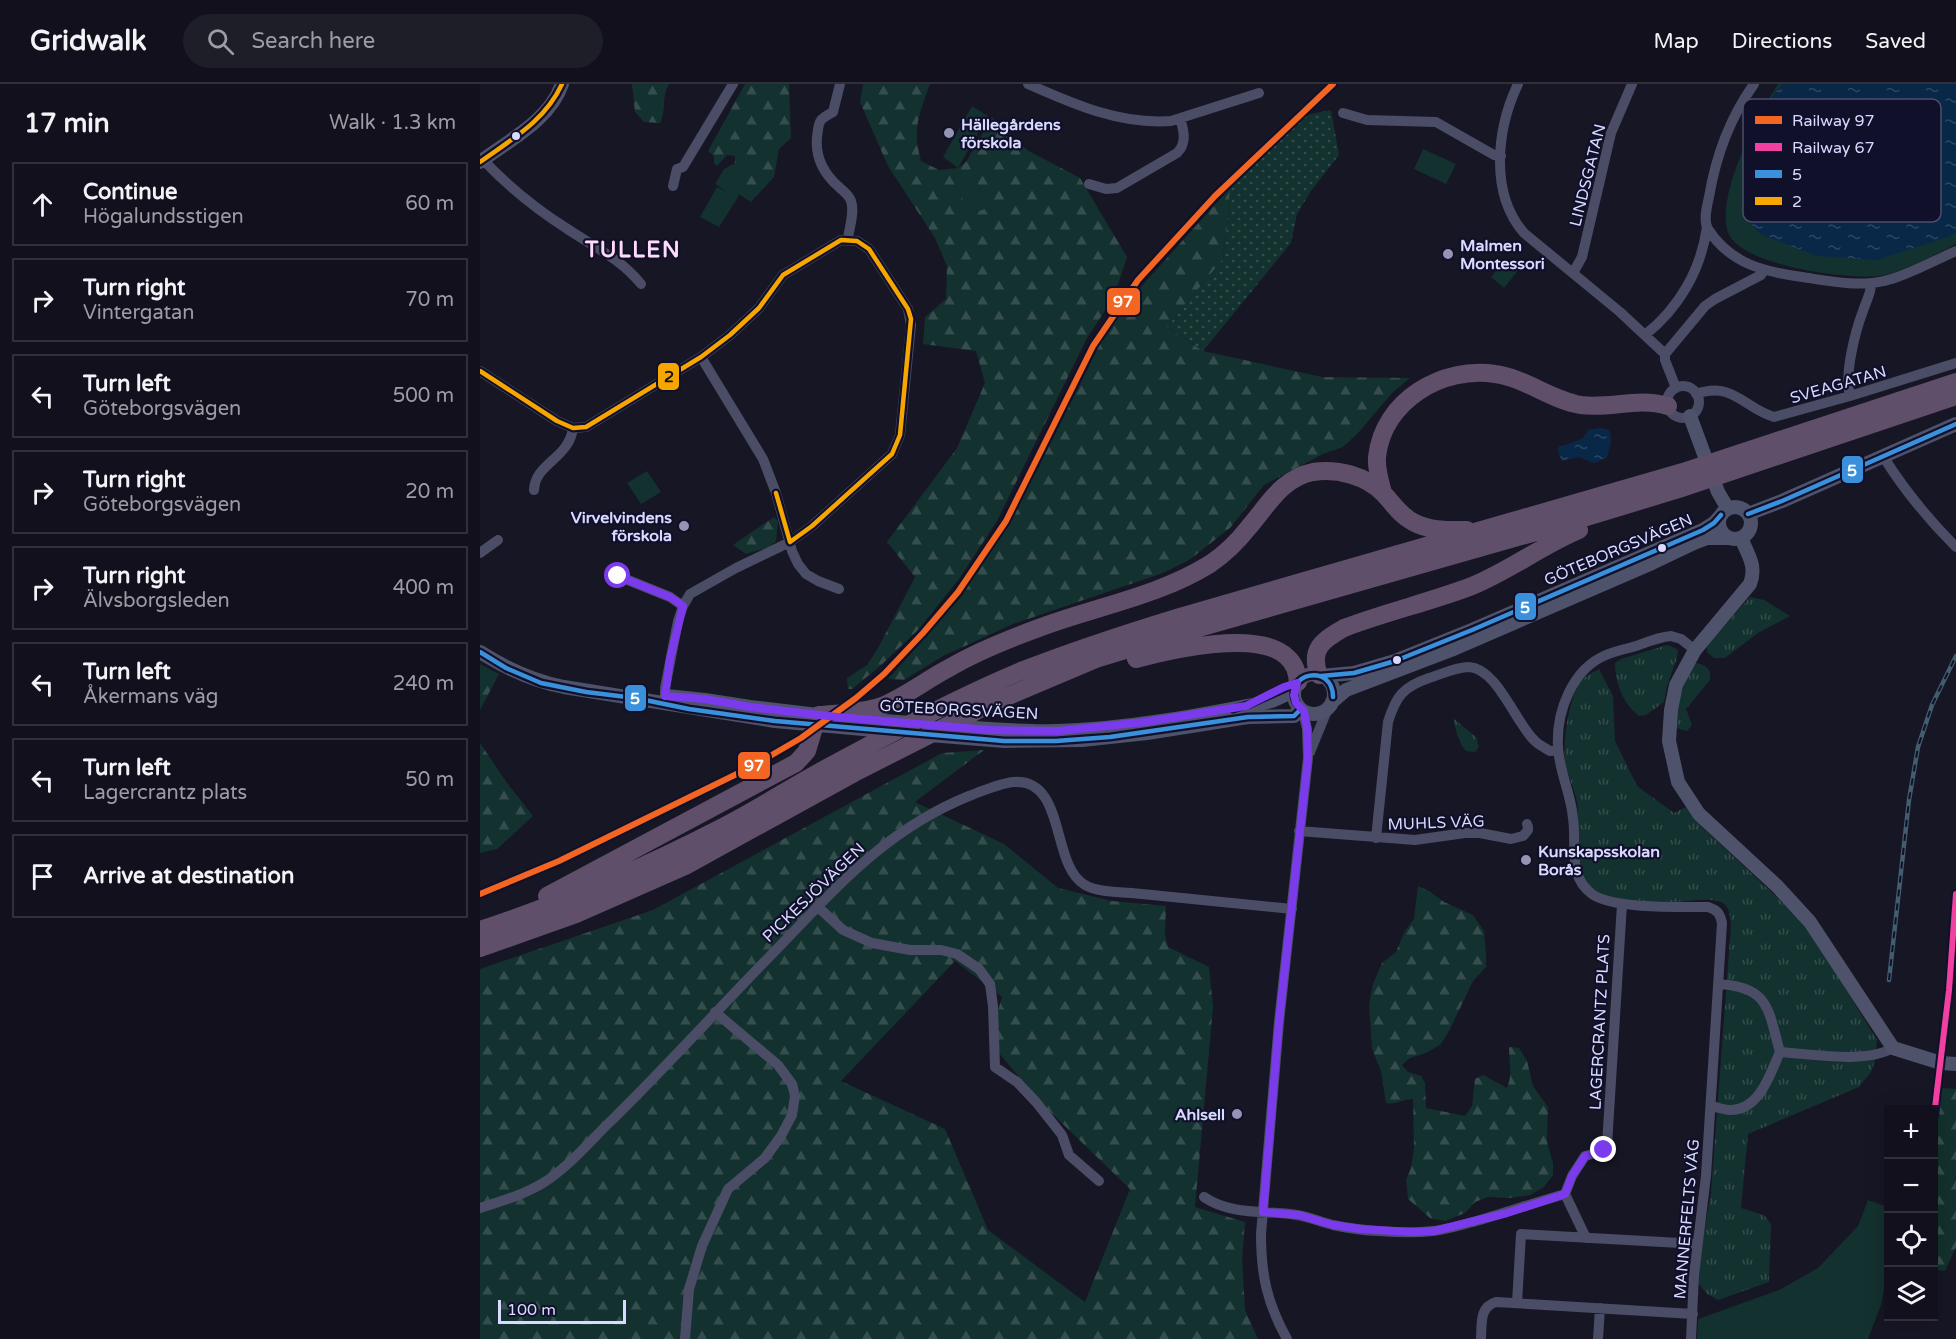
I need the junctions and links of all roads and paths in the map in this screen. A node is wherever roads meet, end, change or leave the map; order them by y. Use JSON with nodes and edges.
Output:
{"nodes":[{"id":1,"x":562,"y":84,"type":"edge"},
{"id":2,"x":733,"y":84,"type":"edge"},
{"id":3,"x":840,"y":84,"type":"edge"},
{"id":4,"x":1028,"y":84,"type":"edge"},
{"id":5,"x":1518,"y":84,"type":"edge"},
{"id":6,"x":1632,"y":84,"type":"edge"},
{"id":7,"x":1754,"y":84,"type":"edge"},
{"id":8,"x":1259,"y":93,"type":"dead end"},
{"id":9,"x":1743,"y":99,"type":"edge"},
{"id":10,"x":1743,"y":99,"type":"edge"},
{"id":11,"x":1343,"y":113,"type":"dead end"},
{"id":12,"x":1180,"y":118,"type":"junction"},
{"id":13,"x":1501,"y":156,"type":"junction"},
{"id":14,"x":481,"y":161,"type":"edge"},
{"id":15,"x":1089,"y":184,"type":"dead end"},
{"id":16,"x":673,"y":186,"type":"dead end"},
{"id":17,"x":1707,"y":227,"type":"junction"},
{"id":18,"x":848,"y":239,"type":"junction"},
{"id":19,"x":1956,"y":251,"type":"edge"},
{"id":20,"x":1763,"y":271,"type":"junction"},
{"id":21,"x":1573,"y":273,"type":"junction"},
{"id":22,"x":641,"y":284,"type":"dead end"},
{"id":23,"x":1871,"y":284,"type":"junction"},
{"id":24,"x":1645,"y":335,"type":"junction"},
{"id":25,"x":1665,"y":354,"type":"junction"},
{"id":26,"x":701,"y":357,"type":"junction"},
{"id":27,"x":1956,"y":363,"type":"edge"},
{"id":28,"x":480,"y":371,"type":"edge"},
{"id":29,"x":1956,"y":382,"type":"edge"},
{"id":30,"x":1676,"y":388,"type":"junction"},
{"id":31,"x":1696,"y":394,"type":"junction"},
{"id":32,"x":1850,"y":396,"type":"junction"},
{"id":33,"x":1956,"y":396,"type":"edge"},
{"id":34,"x":1668,"y":406,"type":"junction"},
{"id":35,"x":1690,"y":416,"type":"junction"},
{"id":36,"x":1956,"y":424,"type":"edge"},
{"id":37,"x":573,"y":428,"type":"junction"},
{"id":38,"x":1883,"y":456,"type":"junction"},
{"id":39,"x":1739,"y":462,"type":"junction"},
{"id":40,"x":1684,"y":482,"type":"junction"},
{"id":41,"x":534,"y":490,"type":"dead end"},
{"id":42,"x":1383,"y":493,"type":"junction"},
{"id":43,"x":1724,"y":512,"type":"junction"},
{"id":44,"x":1748,"y":514,"type":"junction"},
{"id":45,"x":1483,"y":531,"type":"junction"},
{"id":46,"x":1735,"y":538,"type":"junction"},
{"id":47,"x":498,"y":540,"type":"dead end"},
{"id":48,"x":790,"y":542,"type":"junction"},
{"id":49,"x":1956,"y":547,"type":"edge"},
{"id":50,"x":480,"y":553,"type":"edge"},
{"id":51,"x":618,"y":576,"type":"dead end"},
{"id":52,"x":839,"y":589,"type":"dead end"},
{"id":53,"x":683,"y":606,"type":"junction"},
{"id":54,"x":1695,"y":650,"type":"junction"},
{"id":55,"x":480,"y":652,"type":"edge"},
{"id":56,"x":1320,"y":675,"type":"junction"},
{"id":57,"x":1297,"y":683,"type":"junction"},
{"id":58,"x":1029,"y":687,"type":"junction"},
{"id":59,"x":665,"y":696,"type":"junction"},
{"id":60,"x":635,"y":698,"type":"junction"},
{"id":61,"x":1330,"y":705,"type":"junction"},
{"id":62,"x":1302,"y":710,"type":"junction"},
{"id":63,"x":1247,"y":712,"type":"junction"},
{"id":64,"x":824,"y":721,"type":"junction"},
{"id":65,"x":988,"y":734,"type":"junction"},
{"id":66,"x":1558,"y":750,"type":"junction"},
{"id":67,"x":1308,"y":758,"type":"junction"},
{"id":68,"x":1527,"y":824,"type":"dead end"},
{"id":69,"x":1299,"y":831,"type":"junction"},
{"id":70,"x":1376,"y":838,"type":"junction"},
{"id":71,"x":1622,"y":904,"type":"junction"},
{"id":72,"x":818,"y":907,"type":"junction"},
{"id":73,"x":1292,"y":909,"type":"junction"},
{"id":74,"x":480,"y":924,"type":"edge"},
{"id":75,"x":480,"y":930,"type":"edge"},
{"id":76,"x":480,"y":948,"type":"edge"},
{"id":77,"x":1719,"y":984,"type":"junction"},
{"id":78,"x":715,"y":1012,"type":"junction"},
{"id":79,"x":1893,"y":1048,"type":"junction"},
{"id":80,"x":1780,"y":1052,"type":"junction"},
{"id":81,"x":1956,"y":1064,"type":"edge"},
{"id":82,"x":1711,"y":1106,"type":"junction"},
{"id":83,"x":1099,"y":1181,"type":"dead end"},
{"id":84,"x":1565,"y":1194,"type":"junction"},
{"id":85,"x":1204,"y":1197,"type":"dead end"},
{"id":86,"x":480,"y":1208,"type":"edge"},
{"id":87,"x":1263,"y":1212,"type":"junction"},
{"id":88,"x":1586,"y":1238,"type":"junction"},
{"id":89,"x":1698,"y":1244,"type":"junction"},
{"id":90,"x":1517,"y":1303,"type":"junction"},
{"id":91,"x":1600,"y":1308,"type":"junction"},
{"id":92,"x":1693,"y":1314,"type":"junction"},
{"id":93,"x":685,"y":1339,"type":"edge"},
{"id":94,"x":1287,"y":1339,"type":"edge"},
{"id":95,"x":1481,"y":1339,"type":"edge"},
{"id":96,"x":1598,"y":1339,"type":"edge"},
{"id":97,"x":1691,"y":1339,"type":"edge"}],
"edges":[{"from":1,"to":14,"type":"main road"},
{"from":2,"to":16,"type":"street"},
{"from":3,"to":18,"type":"street"},
{"from":4,"to":12,"type":"street"},
{"from":5,"to":13,"type":"street"},
{"from":6,"to":21,"type":"street","name":"LINDSGATAN"},
{"from":7,"to":9,"type":"street"},
{"from":8,"to":12,"type":"street"},
{"from":10,"to":17,"type":"street"},
{"from":11,"to":13,"type":"street"},
{"from":12,"to":15,"type":"street"},
{"from":13,"to":21,"type":"street"},
{"from":14,"to":22,"type":"street"},
{"from":17,"to":20,"type":"street"},
{"from":17,"to":24,"type":"street"},
{"from":18,"to":26,"type":"street"},
{"from":18,"to":48,"type":"street"},
{"from":19,"to":23,"type":"street"},
{"from":20,"to":23,"type":"street"},
{"from":20,"to":25,"type":"street"},
{"from":21,"to":24,"type":"street"},
{"from":23,"to":32,"type":"street"},
{"from":24,"to":25,"type":"street"},
{"from":25,"to":30,"type":"street"},
{"from":26,"to":37,"type":"street"},
{"from":26,"to":48,"type":"street"},
{"from":27,"to":32,"type":"street","name":"SVEAGATAN"},
{"from":28,"to":37,"type":"street"},
{"from":29,"to":39,"type":"highway"},
{"from":30,"to":31,"type":"street"},
{"from":30,"to":34,"type":"street"},
{"from":31,"to":32,"type":"street","name":"SVEAGATAN"},
{"from":31,"to":35,"type":"street"},
{"from":33,"to":39,"type":"highway"},
{"from":34,"to":35,"type":"street"},
{"from":34,"to":42,"type":"highway"},
{"from":35,"to":43,"type":"main road"},
{"from":36,"to":38,"type":"main road"},
{"from":37,"to":41,"type":"street"},
{"from":38,"to":44,"type":"main road"},
{"from":38,"to":49,"type":"street"},
{"from":39,"to":40,"type":"highway"},
{"from":40,"to":45,"type":"highway"},
{"from":40,"to":56,"type":"highway"},
{"from":40,"to":58,"type":"highway"},
{"from":42,"to":45,"type":"highway"},
{"from":42,"to":64,"type":"highway"},
{"from":43,"to":44,"type":"main road"},
{"from":43,"to":46,"type":"main road","name":"GÖTEBORGSVÄGEN"},
{"from":43,"to":56,"type":"main road","name":"GÖTEBORGSVÄGEN"},
{"from":44,"to":46,"type":"main road"},
{"from":45,"to":75,"type":"highway"},
{"from":46,"to":54,"type":"main road"},
{"from":46,"to":61,"type":"main road","name":"GÖTEBORGSVÄGEN"},
{"from":47,"to":50,"type":"street"},
{"from":48,"to":52,"type":"street"},
{"from":48,"to":53,"type":"street"},
{"from":51,"to":53,"type":"street"},
{"from":53,"to":59,"type":"street"},
{"from":54,"to":66,"type":"street"},
{"from":54,"to":79,"type":"main road"},
{"from":55,"to":60,"type":"main road","name":"GÖTEBORGSVÄGEN"},
{"from":56,"to":57,"type":"main road","name":"GÖTEBORGSVÄGEN"},
{"from":56,"to":61,"type":"main road"},
{"from":57,"to":58,"type":"highway"},
{"from":57,"to":62,"type":"main road"},
{"from":57,"to":63,"type":"main road","name":"GÖTEBORGSVÄGEN"},
{"from":58,"to":76,"type":"highway"},
{"from":59,"to":60,"type":"main road","name":"GÖTEBORGSVÄGEN"},
{"from":59,"to":64,"type":"main road","name":"GÖTEBORGSVÄGEN"},
{"from":60,"to":64,"type":"main road","name":"GÖTEBORGSVÄGEN"},
{"from":61,"to":62,"type":"main road","name":"GÖTEBORGSVÄGEN"},
{"from":61,"to":67,"type":"street"},
{"from":62,"to":63,"type":"main road","name":"GÖTEBORGSVÄGEN"},
{"from":62,"to":67,"type":"street"},
{"from":63,"to":65,"type":"main road","name":"GÖTEBORGSVÄGEN"},
{"from":64,"to":65,"type":"main road","name":"GÖTEBORGSVÄGEN"},
{"from":64,"to":65,"type":"main road","name":"GÖTEBORGSVÄGEN"},
{"from":64,"to":74,"type":"highway"},
{"from":66,"to":70,"type":"street"},
{"from":66,"to":71,"type":"street"},
{"from":67,"to":69,"type":"street"},
{"from":68,"to":70,"type":"street","name":"MUHLS VÄG"},
{"from":69,"to":70,"type":"street","name":"MUHLS VÄG"},
{"from":69,"to":73,"type":"street"},
{"from":71,"to":77,"type":"street","name":"MANNERFELTS VÄG"},
{"from":71,"to":84,"type":"street","name":"LAGERCRANTZ PLATS"},
{"from":72,"to":73,"type":"street","name":"PICKESJÖVÄGEN"},
{"from":72,"to":78,"type":"street","name":"PICKESJÖVÄGEN"},
{"from":72,"to":83,"type":"street"},
{"from":73,"to":87,"type":"street"},
{"from":77,"to":80,"type":"street"},
{"from":77,"to":82,"type":"street","name":"MANNERFELTS VÄG"},
{"from":78,"to":86,"type":"street","name":"PICKESJÖVÄGEN"},
{"from":78,"to":93,"type":"street"},
{"from":79,"to":80,"type":"street"},
{"from":79,"to":81,"type":"main road"},
{"from":80,"to":82,"type":"street"},
{"from":82,"to":89,"type":"street","name":"MANNERFELTS VÄG"},
{"from":84,"to":87,"type":"street"},
{"from":84,"to":88,"type":"street"},
{"from":85,"to":87,"type":"street"},
{"from":87,"to":94,"type":"street"},
{"from":88,"to":89,"type":"street"},
{"from":88,"to":90,"type":"street"},
{"from":89,"to":92,"type":"street","name":"MANNERFELTS VÄG"},
{"from":90,"to":91,"type":"street","name":"MANNERFELTS VÄG"},
{"from":90,"to":95,"type":"street","name":"MANNERFELTS VÄG"},
{"from":91,"to":92,"type":"street","name":"MANNERFELTS VÄG"},
{"from":91,"to":96,"type":"street"},
{"from":92,"to":97,"type":"street"}]}
